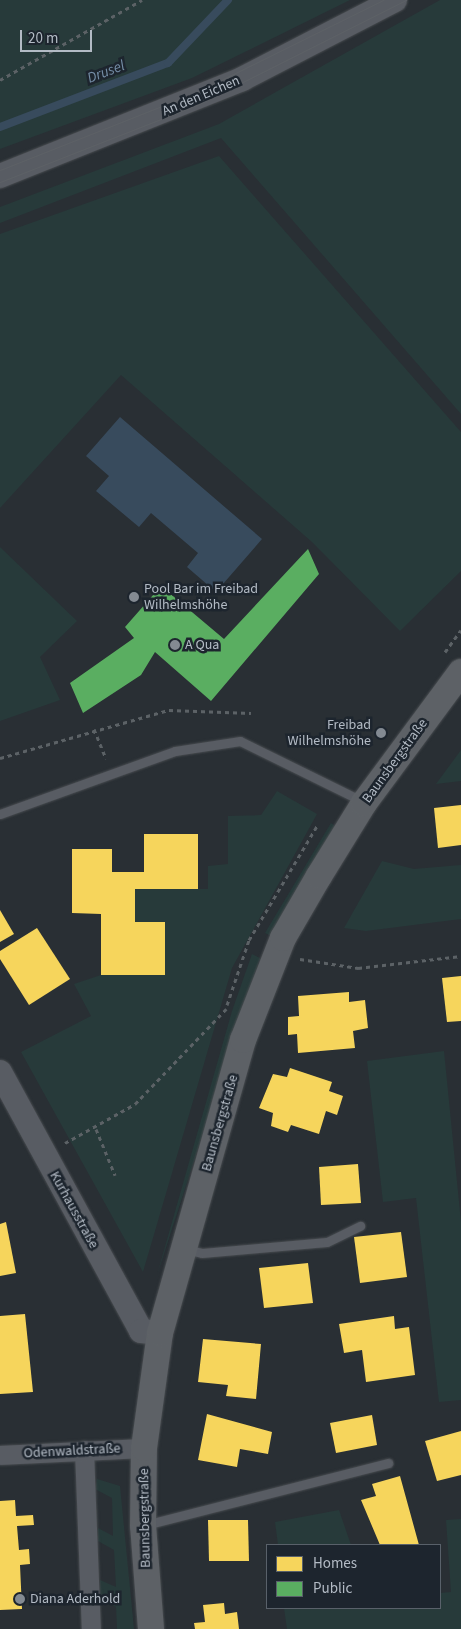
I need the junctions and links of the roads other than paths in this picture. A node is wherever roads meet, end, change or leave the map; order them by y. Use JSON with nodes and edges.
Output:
{"nodes":[{"id":1,"x":394,"y":0,"type":"edge"},
{"id":2,"x":0,"y":176,"type":"edge"},
{"id":3,"x":461,"y":672,"type":"edge"},
{"id":4,"x":364,"y":803,"type":"junction"},
{"id":5,"x":0,"y":814,"type":"edge"},
{"id":6,"x":0,"y":1072,"type":"edge"},
{"id":7,"x":360,"y":1226,"type":"dead end"},
{"id":8,"x":184,"y":1248,"type":"junction"},
{"id":9,"x":160,"y":1333,"type":"junction"},
{"id":10,"x":144,"y":1448,"type":"junction"},
{"id":11,"x":84,"y":1450,"type":"junction"},
{"id":12,"x":0,"y":1455,"type":"edge"},
{"id":13,"x":388,"y":1463,"type":"dead end"},
{"id":14,"x":142,"y":1526,"type":"junction"},
{"id":15,"x":91,"y":1629,"type":"edge"},
{"id":16,"x":151,"y":1629,"type":"edge"}],
"edges":[{"from":1,"to":2,"type":"street","name":"An den Eichen"},
{"from":3,"to":4,"type":"main road","name":"Baunsbergstraße"},
{"from":4,"to":5,"type":"lane"},
{"from":4,"to":8,"type":"main road","name":"Baunsbergstraße"},
{"from":6,"to":9,"type":"street","name":"Kurhausstraße"},
{"from":7,"to":8,"type":"lane"},
{"from":8,"to":9,"type":"main road","name":"Baunsbergstraße"},
{"from":9,"to":10,"type":"main road","name":"Baunsbergstraße"},
{"from":10,"to":11,"type":"street","name":"Odenwaldstraße"},
{"from":10,"to":14,"type":"main road","name":"Baunsbergstraße"},
{"from":11,"to":12,"type":"street","name":"Odenwaldstraße"},
{"from":11,"to":15,"type":"street"},
{"from":13,"to":14,"type":"lane"},
{"from":14,"to":16,"type":"main road","name":"Baunsbergstraße"}]}
